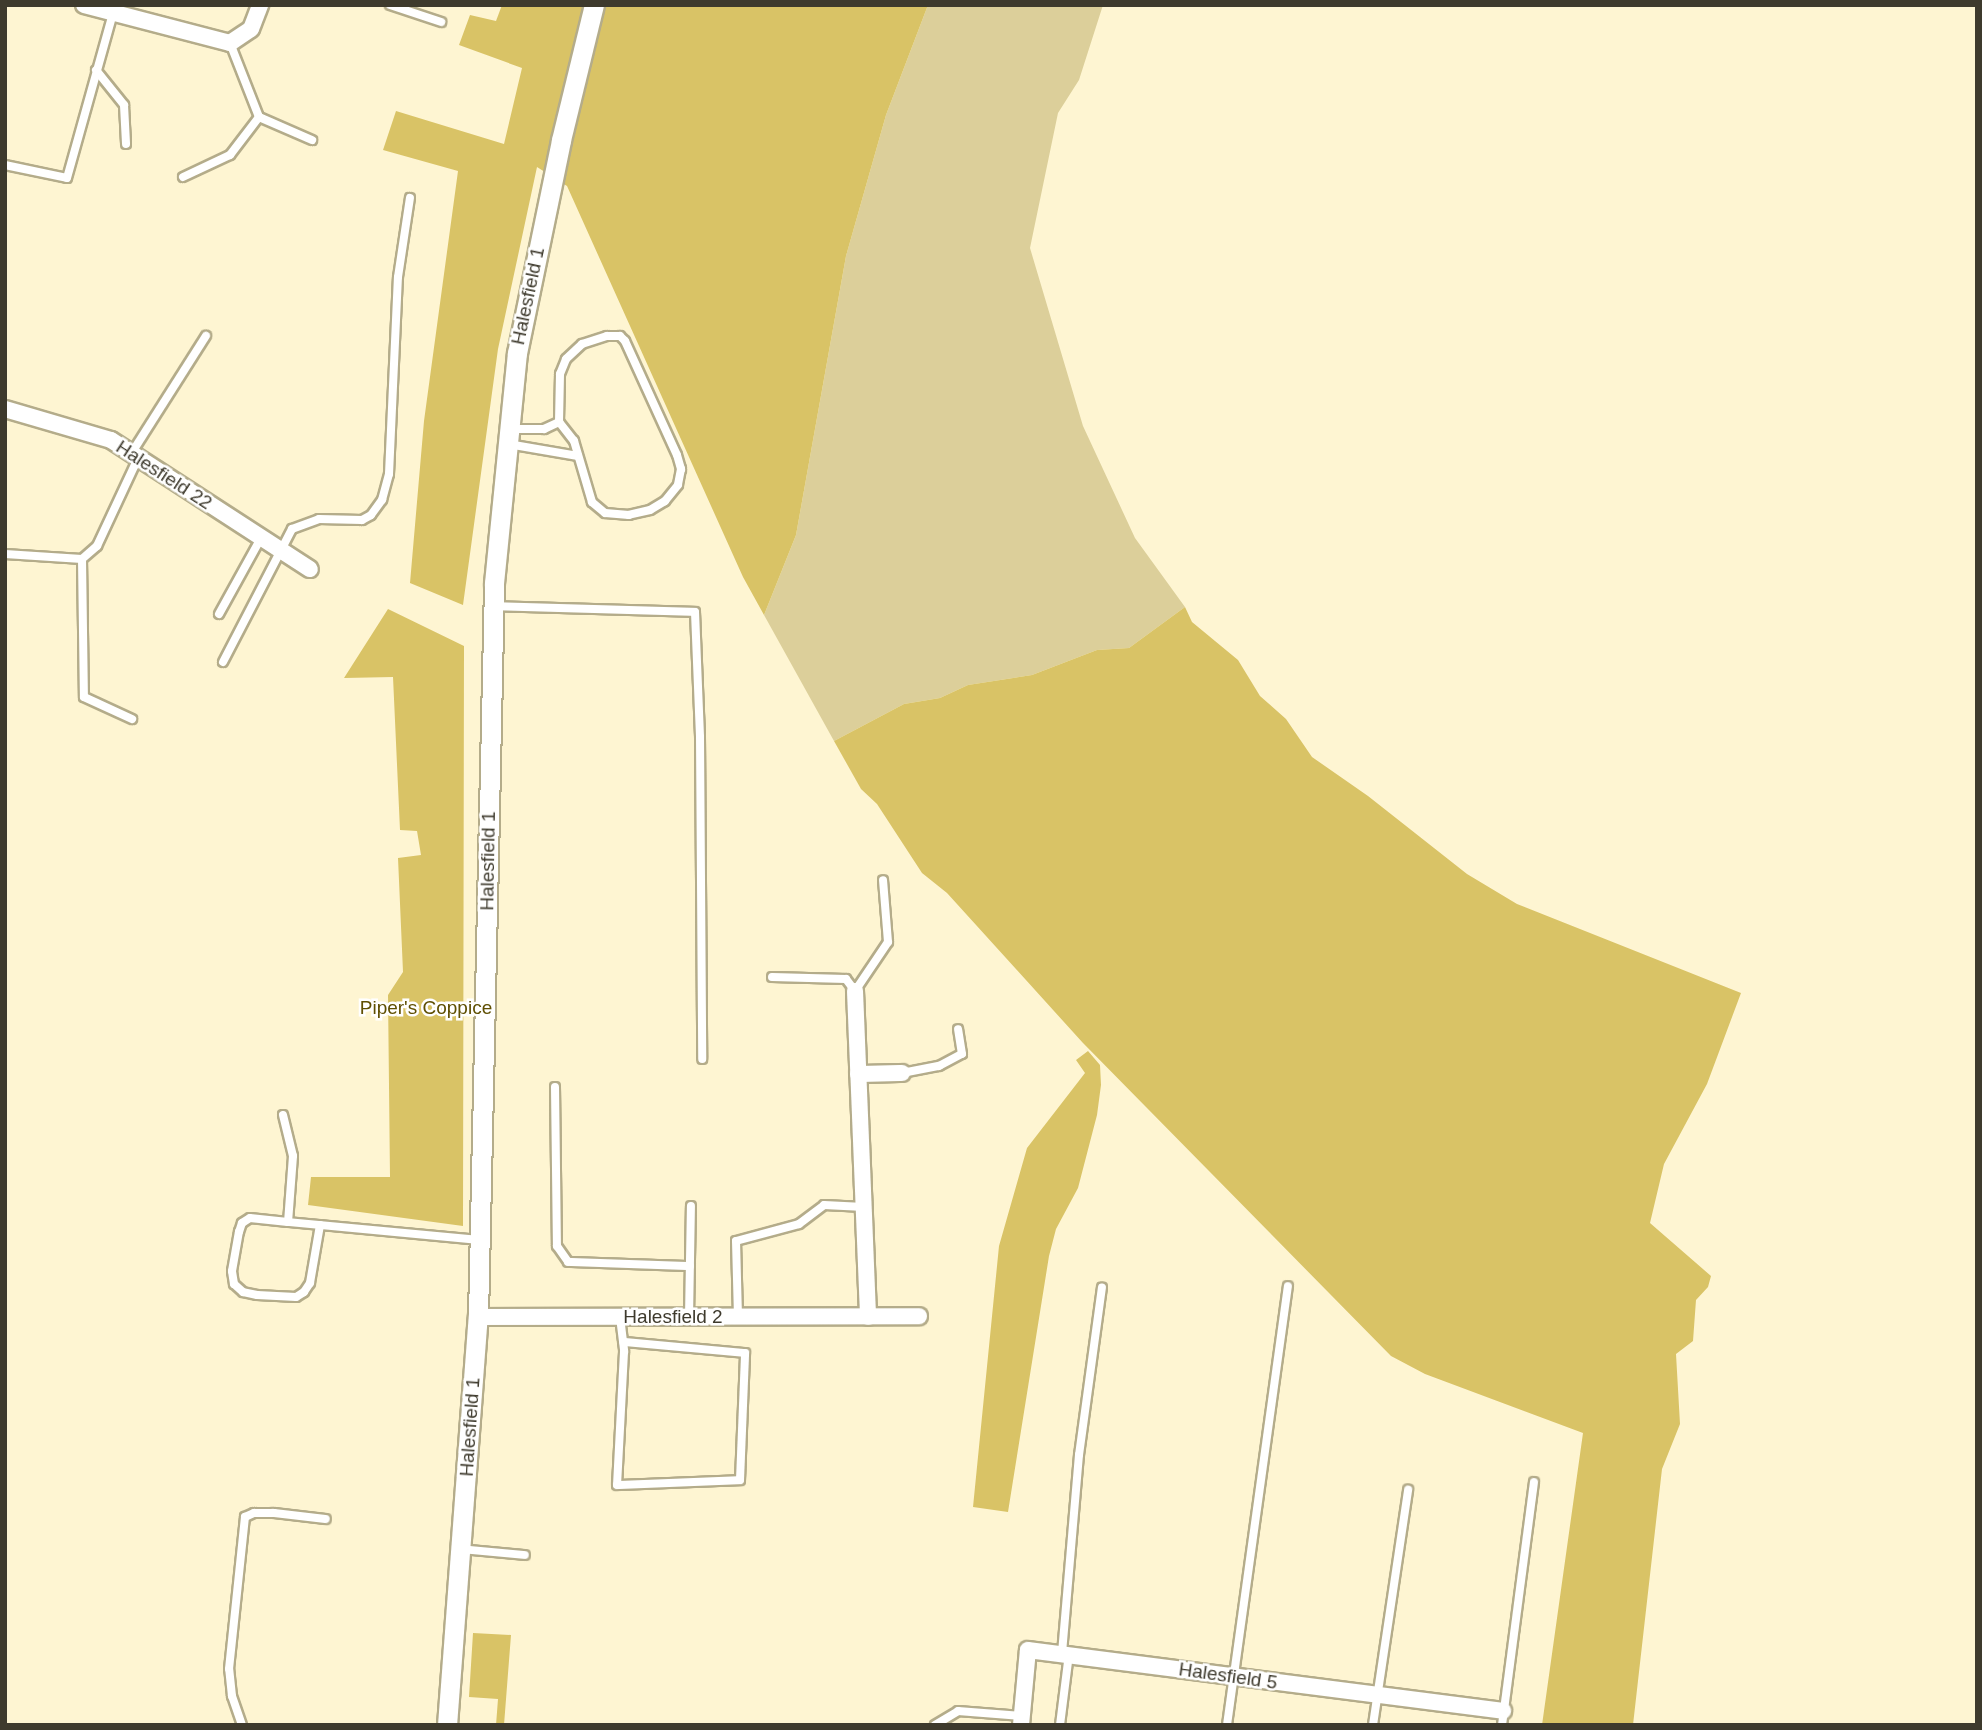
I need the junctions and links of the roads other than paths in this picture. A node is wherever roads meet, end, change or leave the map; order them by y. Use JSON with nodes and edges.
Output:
{"nodes":[{"id":1,"x":84,"y":5,"type":"edge"},
{"id":2,"x":260,"y":5,"type":"edge"},
{"id":3,"x":390,"y":5,"type":"edge"},
{"id":4,"x":594,"y":5,"type":"edge"},
{"id":5,"x":113,"y":13,"type":"junction"},
{"id":6,"x":440,"y":22,"type":"dead end"},
{"id":7,"x":230,"y":43,"type":"junction"},
{"id":8,"x":96,"y":70,"type":"junction"},
{"id":9,"x":259,"y":117,"type":"junction"},
{"id":10,"x":312,"y":140,"type":"dead end"},
{"id":11,"x":126,"y":144,"type":"dead end"},
{"id":12,"x":5,"y":165,"type":"edge"},
{"id":13,"x":183,"y":177,"type":"dead end"},
{"id":14,"x":410,"y":198,"type":"dead end"},
{"id":15,"x":206,"y":337,"type":"dead end"},
{"id":16,"x":5,"y":409,"type":"edge"},
{"id":17,"x":559,"y":422,"type":"junction"},
{"id":18,"x":508,"y":436,"type":"junction"},
{"id":19,"x":134,"y":456,"type":"junction"},
{"id":20,"x":578,"y":456,"type":"junction"},
{"id":21,"x":261,"y":538,"type":"junction"},
{"id":22,"x":280,"y":550,"type":"junction"},
{"id":23,"x":5,"y":554,"type":"edge"},
{"id":24,"x":82,"y":559,"type":"junction"},
{"id":25,"x":310,"y":569,"type":"dead end"},
{"id":26,"x":494,"y":606,"type":"junction"},
{"id":27,"x":219,"y":614,"type":"dead end"},
{"id":28,"x":222,"y":662,"type":"dead end"},
{"id":29,"x":132,"y":719,"type":"dead end"},
{"id":30,"x":883,"y":880,"type":"dead end"},
{"id":31,"x":772,"y":977,"type":"dead end"},
{"id":32,"x":855,"y":991,"type":"junction"},
{"id":33,"x":958,"y":1029,"type":"dead end"},
{"id":34,"x":702,"y":1059,"type":"dead end"},
{"id":35,"x":902,"y":1073,"type":"joint"},
{"id":36,"x":858,"y":1074,"type":"junction"},
{"id":37,"x":555,"y":1087,"type":"dead end"},
{"id":38,"x":283,"y":1115,"type":"dead end"},
{"id":39,"x":691,"y":1206,"type":"dead end"},
{"id":40,"x":864,"y":1207,"type":"junction"},
{"id":41,"x":288,"y":1222,"type":"junction"},
{"id":42,"x":320,"y":1225,"type":"junction"},
{"id":43,"x":479,"y":1240,"type":"junction"},
{"id":44,"x":690,"y":1266,"type":"junction"},
{"id":45,"x":1288,"y":1286,"type":"dead end"},
{"id":46,"x":1102,"y":1288,"type":"dead end"},
{"id":47,"x":919,"y":1316,"type":"dead end"},
{"id":48,"x":478,"y":1317,"type":"junction"},
{"id":49,"x":620,"y":1317,"type":"junction"},
{"id":50,"x":689,"y":1317,"type":"junction"},
{"id":51,"x":738,"y":1317,"type":"junction"},
{"id":52,"x":868,"y":1317,"type":"junction"},
{"id":53,"x":623,"y":1342,"type":"junction"},
{"id":54,"x":1534,"y":1482,"type":"dead end"},
{"id":55,"x":1408,"y":1490,"type":"dead end"},
{"id":56,"x":326,"y":1519,"type":"dead end"},
{"id":57,"x":460,"y":1549,"type":"junction"},
{"id":58,"x":524,"y":1555,"type":"dead end"},
{"id":59,"x":1065,"y":1654,"type":"junction"},
{"id":60,"x":1233,"y":1676,"type":"junction"},
{"id":61,"x":1377,"y":1695,"type":"junction"},
{"id":62,"x":1503,"y":1718,"type":"edge"},
{"id":63,"x":1022,"y":1720,"type":"edge"},
{"id":64,"x":242,"y":1725,"type":"edge"},
{"id":65,"x":447,"y":1725,"type":"edge"},
{"id":66,"x":935,"y":1725,"type":"edge"},
{"id":67,"x":1060,"y":1725,"type":"edge"},
{"id":68,"x":1227,"y":1725,"type":"edge"},
{"id":69,"x":1373,"y":1725,"type":"edge"}],
"edges":[{"from":1,"to":5,"type":"street"},
{"from":2,"to":7,"type":"street"},
{"from":3,"to":6,"type":"lane"},
{"from":4,"to":18,"type":"street","name":"Halesfield 1"},
{"from":5,"to":7,"type":"street"},
{"from":5,"to":8,"type":"lane"},
{"from":7,"to":9,"type":"lane"},
{"from":8,"to":11,"type":"lane"},
{"from":8,"to":12,"type":"lane"},
{"from":9,"to":10,"type":"lane"},
{"from":9,"to":13,"type":"lane"},
{"from":14,"to":22,"type":"lane"},
{"from":15,"to":19,"type":"lane"},
{"from":16,"to":19,"type":"street","name":"Halesfield 22"},
{"from":17,"to":18,"type":"lane"},
{"from":17,"to":20,"type":"lane"},
{"from":17,"to":20,"type":"lane"},
{"from":18,"to":20,"type":"lane"},
{"from":18,"to":26,"type":"street","name":"Halesfield 1"},
{"from":19,"to":21,"type":"street","name":"Halesfield 22"},
{"from":19,"to":24,"type":"lane"},
{"from":21,"to":22,"type":"street","name":"Halesfield 22"},
{"from":21,"to":27,"type":"lane"},
{"from":22,"to":25,"type":"street","name":"Halesfield 22"},
{"from":22,"to":28,"type":"lane"},
{"from":23,"to":24,"type":"lane"},
{"from":24,"to":29,"type":"lane"},
{"from":26,"to":34,"type":"lane"},
{"from":26,"to":43,"type":"street","name":"Halesfield 1"},
{"from":30,"to":32,"type":"lane"},
{"from":31,"to":32,"type":"lane"},
{"from":32,"to":36,"type":"street"},
{"from":33,"to":35,"type":"lane"},
{"from":35,"to":36,"type":"street"},
{"from":36,"to":40,"type":"street"},
{"from":37,"to":44,"type":"lane"},
{"from":38,"to":41,"type":"lane"},
{"from":39,"to":44,"type":"lane"},
{"from":40,"to":51,"type":"lane"},
{"from":40,"to":52,"type":"street"},
{"from":41,"to":42,"type":"lane"},
{"from":41,"to":42,"type":"lane"},
{"from":42,"to":43,"type":"lane"},
{"from":43,"to":48,"type":"street","name":"Halesfield 1"},
{"from":44,"to":50,"type":"lane"},
{"from":45,"to":60,"type":"lane"},
{"from":46,"to":59,"type":"lane"},
{"from":47,"to":52,"type":"street","name":"Halesfield 2"},
{"from":48,"to":49,"type":"street","name":"Halesfield 2"},
{"from":48,"to":57,"type":"street","name":"Halesfield 1"},
{"from":49,"to":50,"type":"street","name":"Halesfield 2"},
{"from":49,"to":53,"type":"lane"},
{"from":50,"to":51,"type":"street","name":"Halesfield 2"},
{"from":51,"to":52,"type":"street","name":"Halesfield 2"},
{"from":53,"to":53,"type":"lane"},
{"from":54,"to":62,"type":"lane"},
{"from":55,"to":61,"type":"lane"},
{"from":56,"to":64,"type":"lane"},
{"from":57,"to":58,"type":"lane"},
{"from":57,"to":65,"type":"street","name":"Halesfield 1"},
{"from":59,"to":60,"type":"street","name":"Halesfield 5"},
{"from":59,"to":63,"type":"street","name":"Halesfield 5"},
{"from":59,"to":67,"type":"lane"},
{"from":60,"to":61,"type":"street","name":"Halesfield 5"},
{"from":60,"to":68,"type":"lane"},
{"from":61,"to":62,"type":"street","name":"Halesfield 5"},
{"from":61,"to":69,"type":"lane"},
{"from":63,"to":66,"type":"lane"}]}
